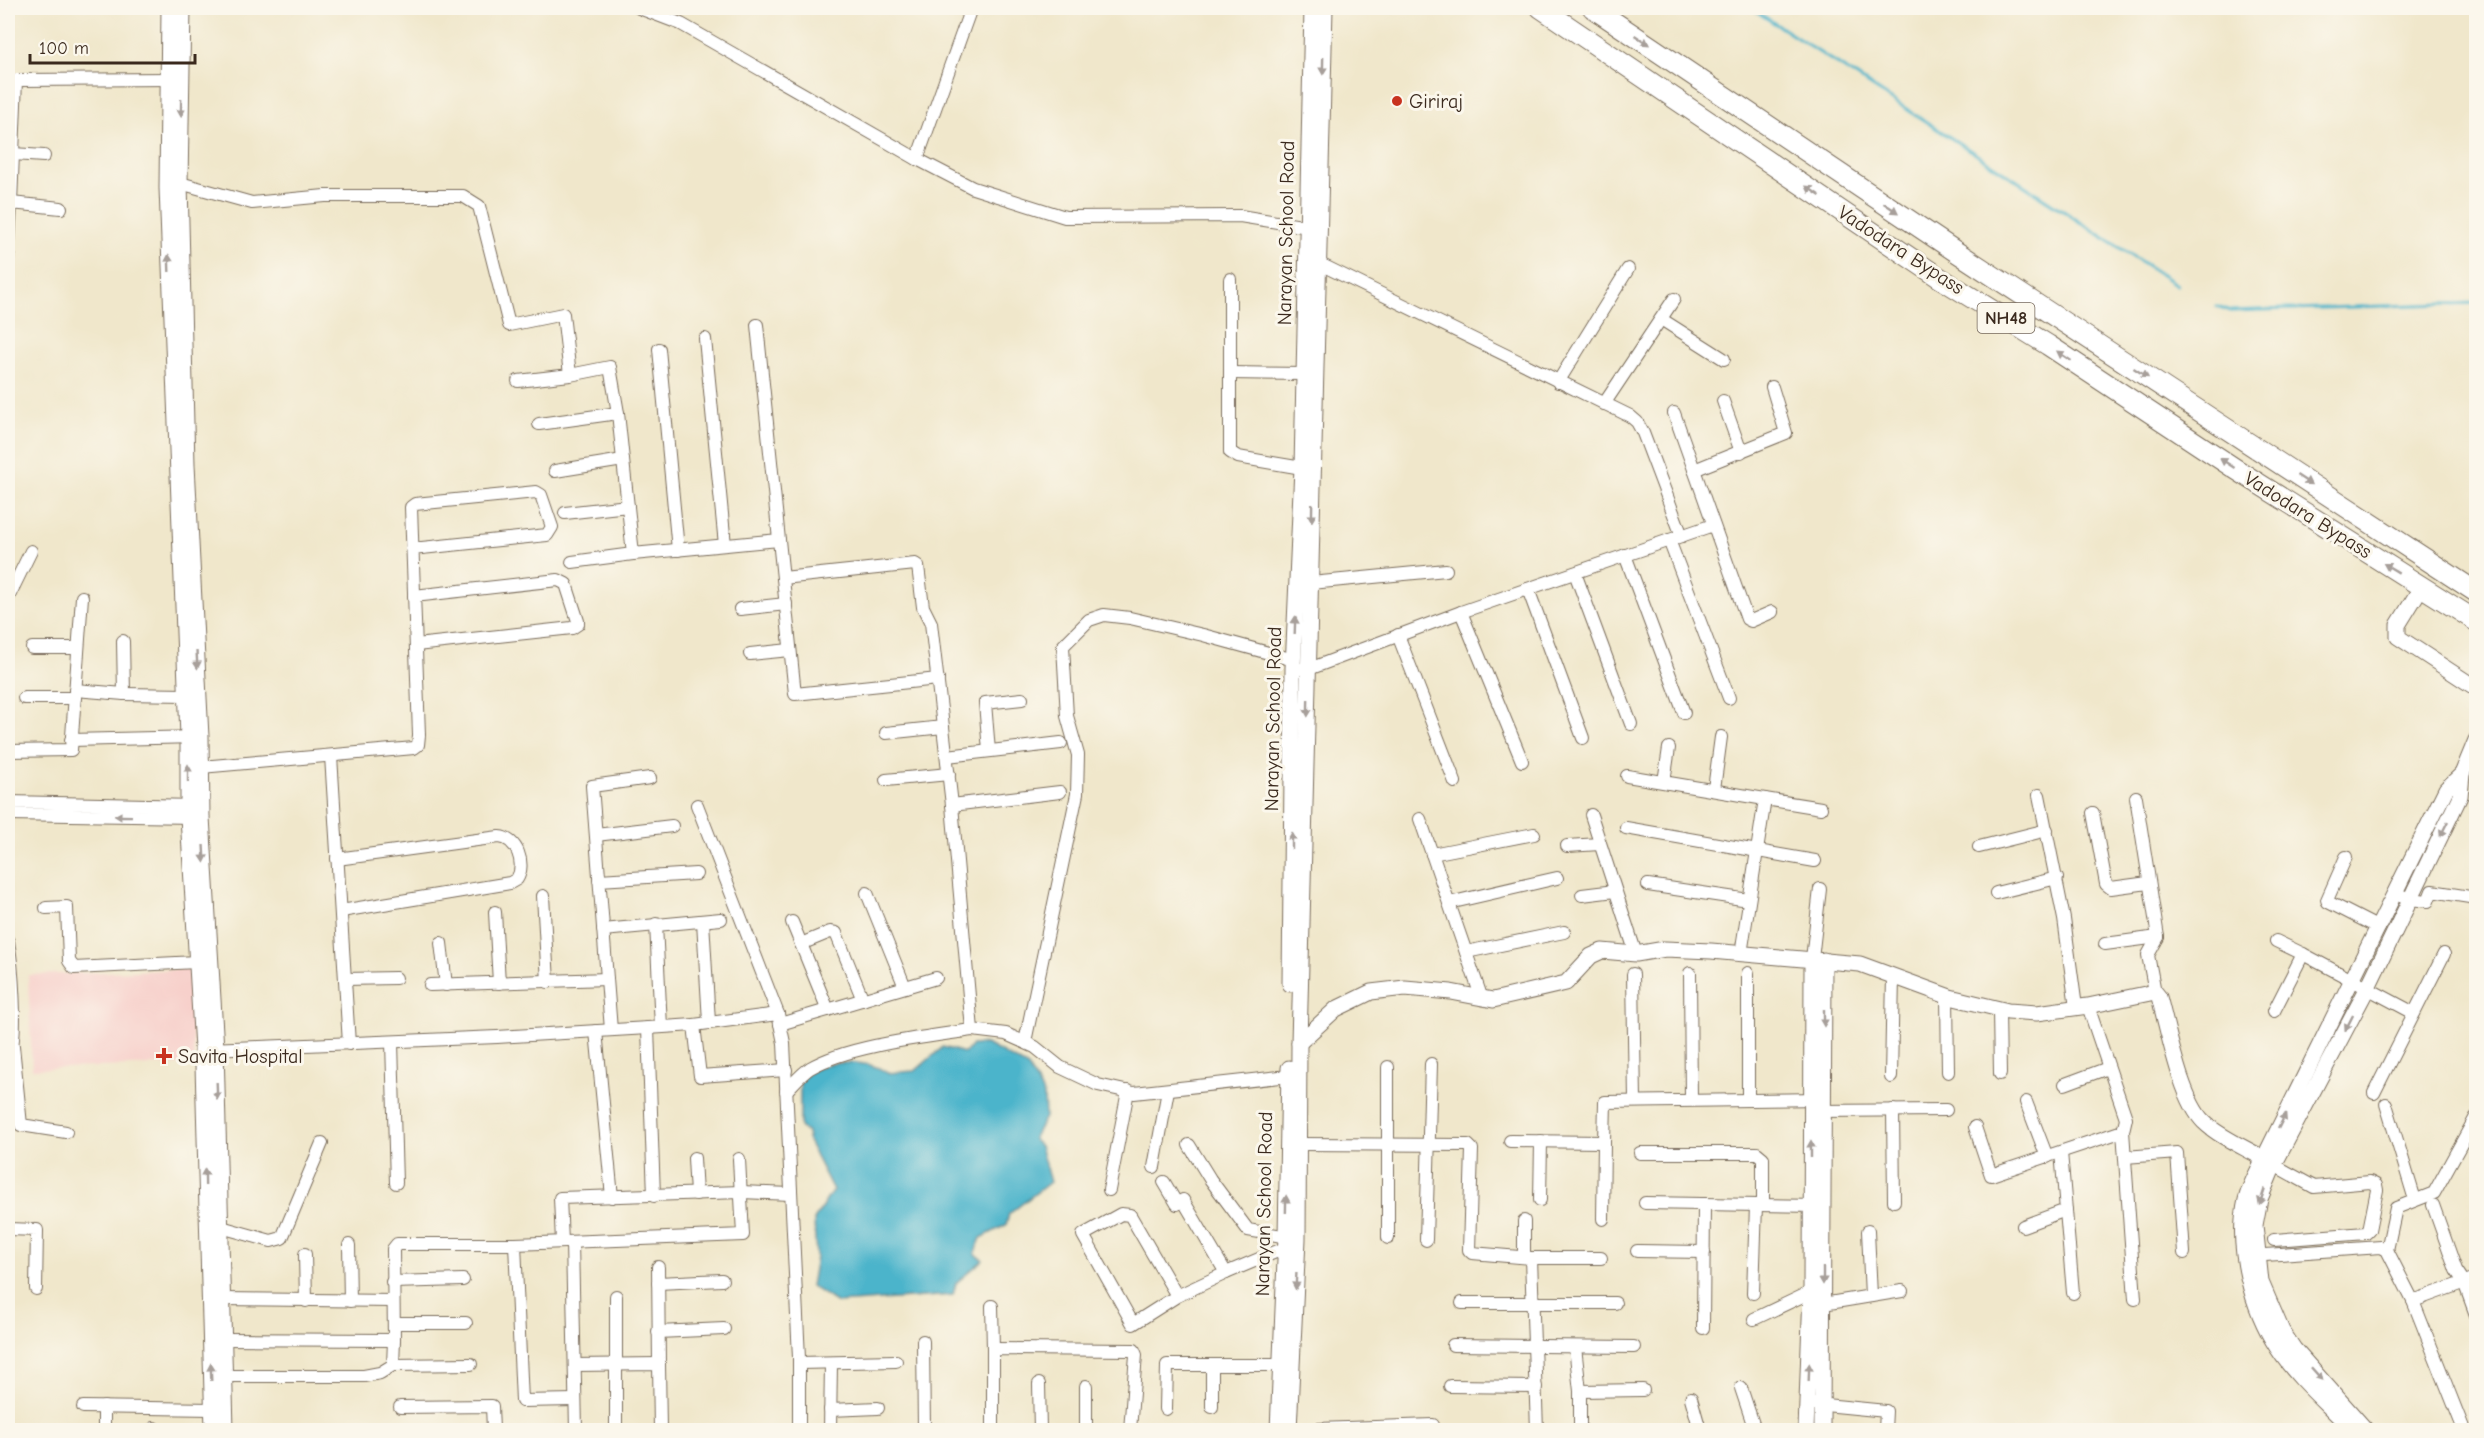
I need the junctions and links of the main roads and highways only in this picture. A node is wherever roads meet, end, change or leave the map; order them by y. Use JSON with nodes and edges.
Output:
{"nodes":[{"id":1,"x":1541,"y":8,"type":"edge"},
{"id":2,"x":1593,"y":8,"type":"edge"},
{"id":3,"x":2476,"y":592,"type":"edge"},
{"id":4,"x":2476,"y":621,"type":"edge"}],
"edges":[{"from":4,"to":1,"type":"highway","name":"Vadodara Bypass","number":"NH48","one_way":true},
{"from":2,"to":3,"type":"highway","name":"Vadodara Bypass","number":"NH48","one_way":true}]}
